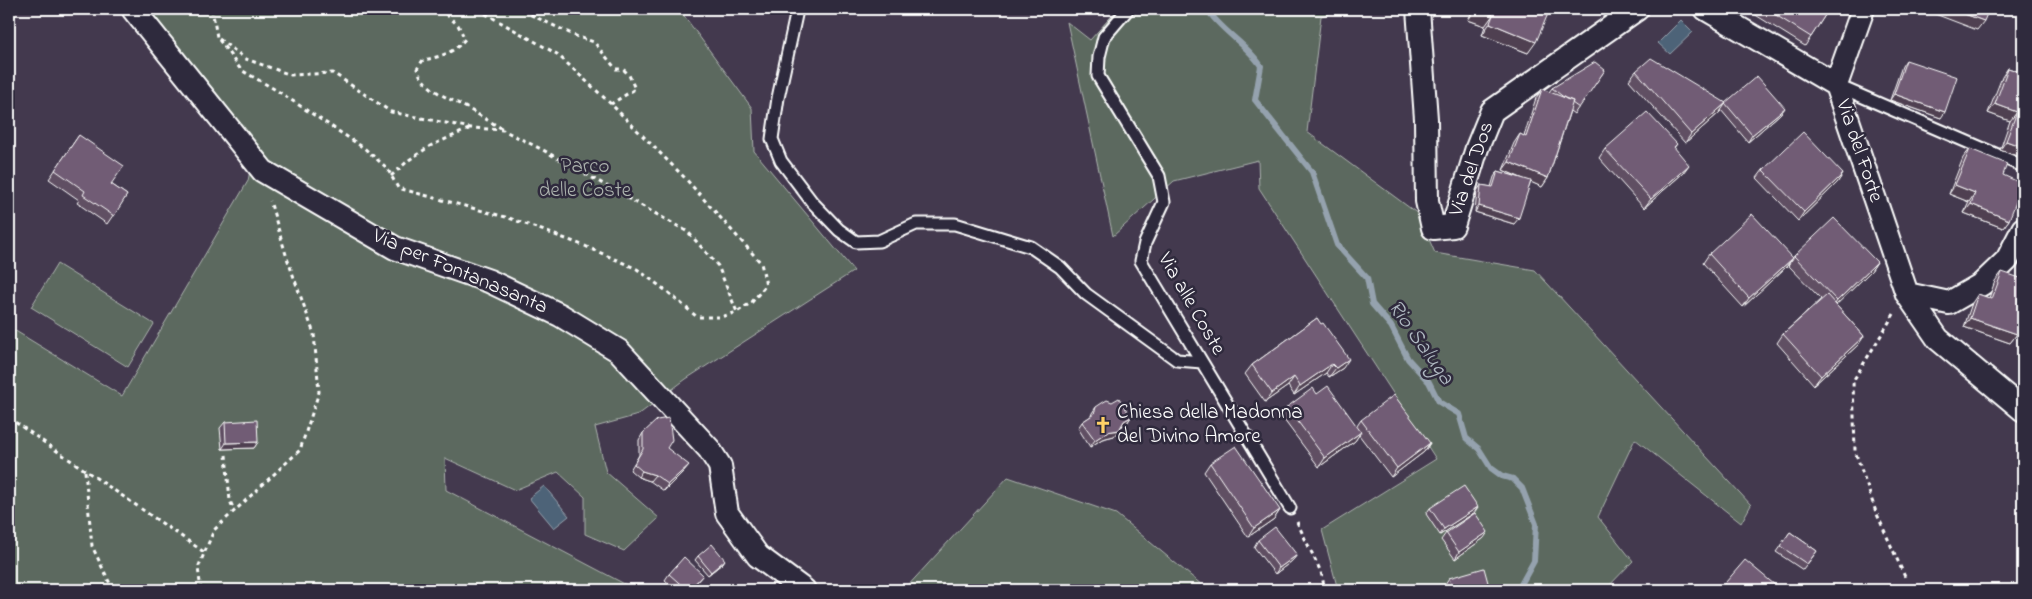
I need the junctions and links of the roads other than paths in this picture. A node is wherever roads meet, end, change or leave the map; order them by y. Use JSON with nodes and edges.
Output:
{"nodes":[{"id":1,"x":133,"y":9,"type":"edge"},
{"id":2,"x":794,"y":9,"type":"edge"},
{"id":3,"x":1128,"y":9,"type":"edge"},
{"id":4,"x":1418,"y":9,"type":"edge"},
{"id":5,"x":1637,"y":9,"type":"edge"},
{"id":6,"x":1706,"y":9,"type":"edge"},
{"id":7,"x":1864,"y":9,"type":"edge"},
{"id":8,"x":1836,"y":85,"type":"junction"},
{"id":9,"x":2023,"y":166,"type":"edge"},
{"id":10,"x":2023,"y":229,"type":"edge"},
{"id":11,"x":1907,"y":294,"type":"junction"},
{"id":12,"x":1202,"y":362,"type":"junction"},
{"id":13,"x":2023,"y":410,"type":"edge"},
{"id":14,"x":1290,"y":508,"type":"road end"},
{"id":15,"x":804,"y":590,"type":"edge"}],
"edges":[{"from":1,"to":15,"type":"street","name":"Via per Fontanasanta"},
{"from":2,"to":12,"type":"lane"},
{"from":3,"to":12,"type":"lane","name":"Via alle Coste"},
{"from":4,"to":5,"type":"street","name":"Via del Dos"},
{"from":6,"to":8,"type":"street"},
{"from":7,"to":8,"type":"street","name":"Via del Forte"},
{"from":8,"to":9,"type":"lane"},
{"from":8,"to":11,"type":"street","name":"Via del Forte"},
{"from":10,"to":11,"type":"street"},
{"from":11,"to":13,"type":"street","name":"Via del Forte"},
{"from":12,"to":14,"type":"lane","name":"Via alle Coste"}]}
